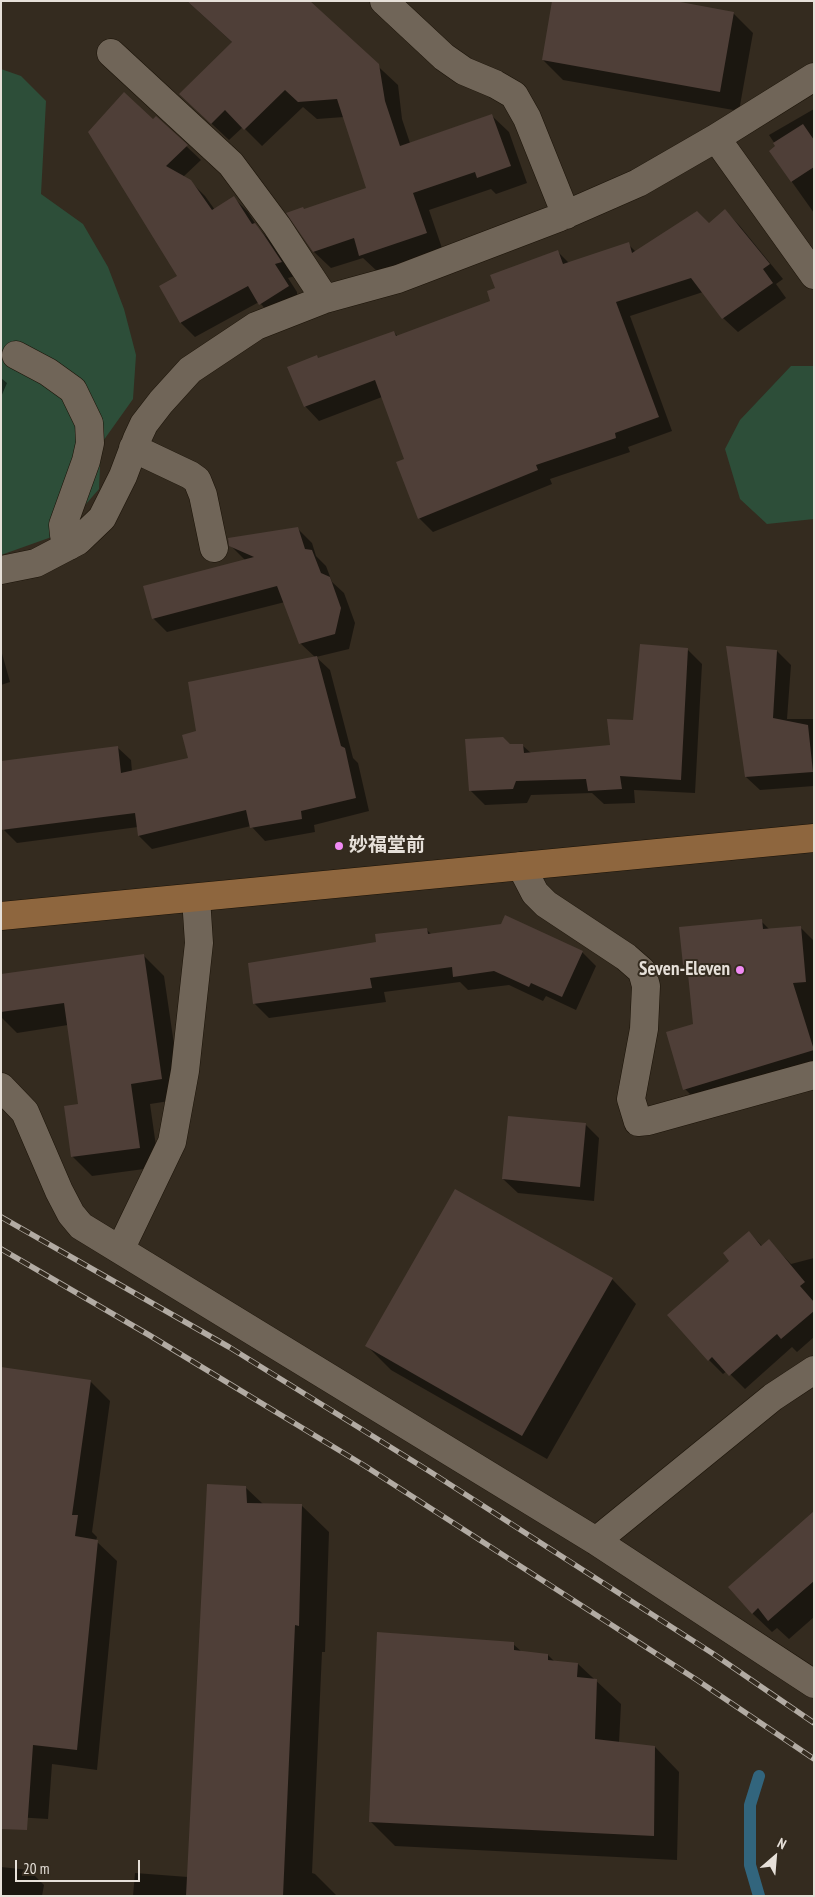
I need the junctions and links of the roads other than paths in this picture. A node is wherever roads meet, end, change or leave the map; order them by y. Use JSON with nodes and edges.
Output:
{"nodes":[{"id":1,"x":384,"y":1,"type":"edge"},
{"id":2,"x":111,"y":53,"type":"dead end"},
{"id":3,"x":814,"y":76,"type":"edge"},
{"id":4,"x":716,"y":138,"type":"junction"},
{"id":5,"x":566,"y":214,"type":"junction"},
{"id":6,"x":814,"y":275,"type":"edge"},
{"id":7,"x":325,"y":298,"type":"junction"},
{"id":8,"x":16,"y":355,"type":"dead end"},
{"id":9,"x":133,"y":448,"type":"junction"},
{"id":10,"x":69,"y":546,"type":"junction"},
{"id":11,"x":214,"y":548,"type":"dead end"},
{"id":12,"x":1,"y":570,"type":"edge"},
{"id":13,"x":814,"y":838,"type":"edge"},
{"id":14,"x":521,"y":866,"type":"junction"},
{"id":15,"x":196,"y":898,"type":"junction"},
{"id":16,"x":1,"y":916,"type":"edge"},
{"id":17,"x":814,"y":1075,"type":"edge"},
{"id":18,"x":1,"y":1087,"type":"edge"},
{"id":19,"x":120,"y":1250,"type":"junction"},
{"id":20,"x":814,"y":1370,"type":"edge"},
{"id":21,"x":596,"y":1541,"type":"junction"},
{"id":22,"x":814,"y":1684,"type":"edge"}],
"edges":[{"from":1,"to":5,"type":"street"},
{"from":2,"to":7,"type":"street"},
{"from":3,"to":4,"type":"street"},
{"from":4,"to":5,"type":"street"},
{"from":4,"to":6,"type":"street"},
{"from":5,"to":7,"type":"street"},
{"from":7,"to":9,"type":"street"},
{"from":8,"to":10,"type":"street"},
{"from":9,"to":10,"type":"street"},
{"from":9,"to":11,"type":"street"},
{"from":10,"to":12,"type":"street"},
{"from":13,"to":14,"type":"street"},
{"from":14,"to":15,"type":"street"},
{"from":14,"to":17,"type":"street"},
{"from":15,"to":16,"type":"street"},
{"from":15,"to":19,"type":"street"},
{"from":18,"to":19,"type":"street"},
{"from":19,"to":21,"type":"street"},
{"from":20,"to":21,"type":"street"},
{"from":21,"to":22,"type":"street"}]}
